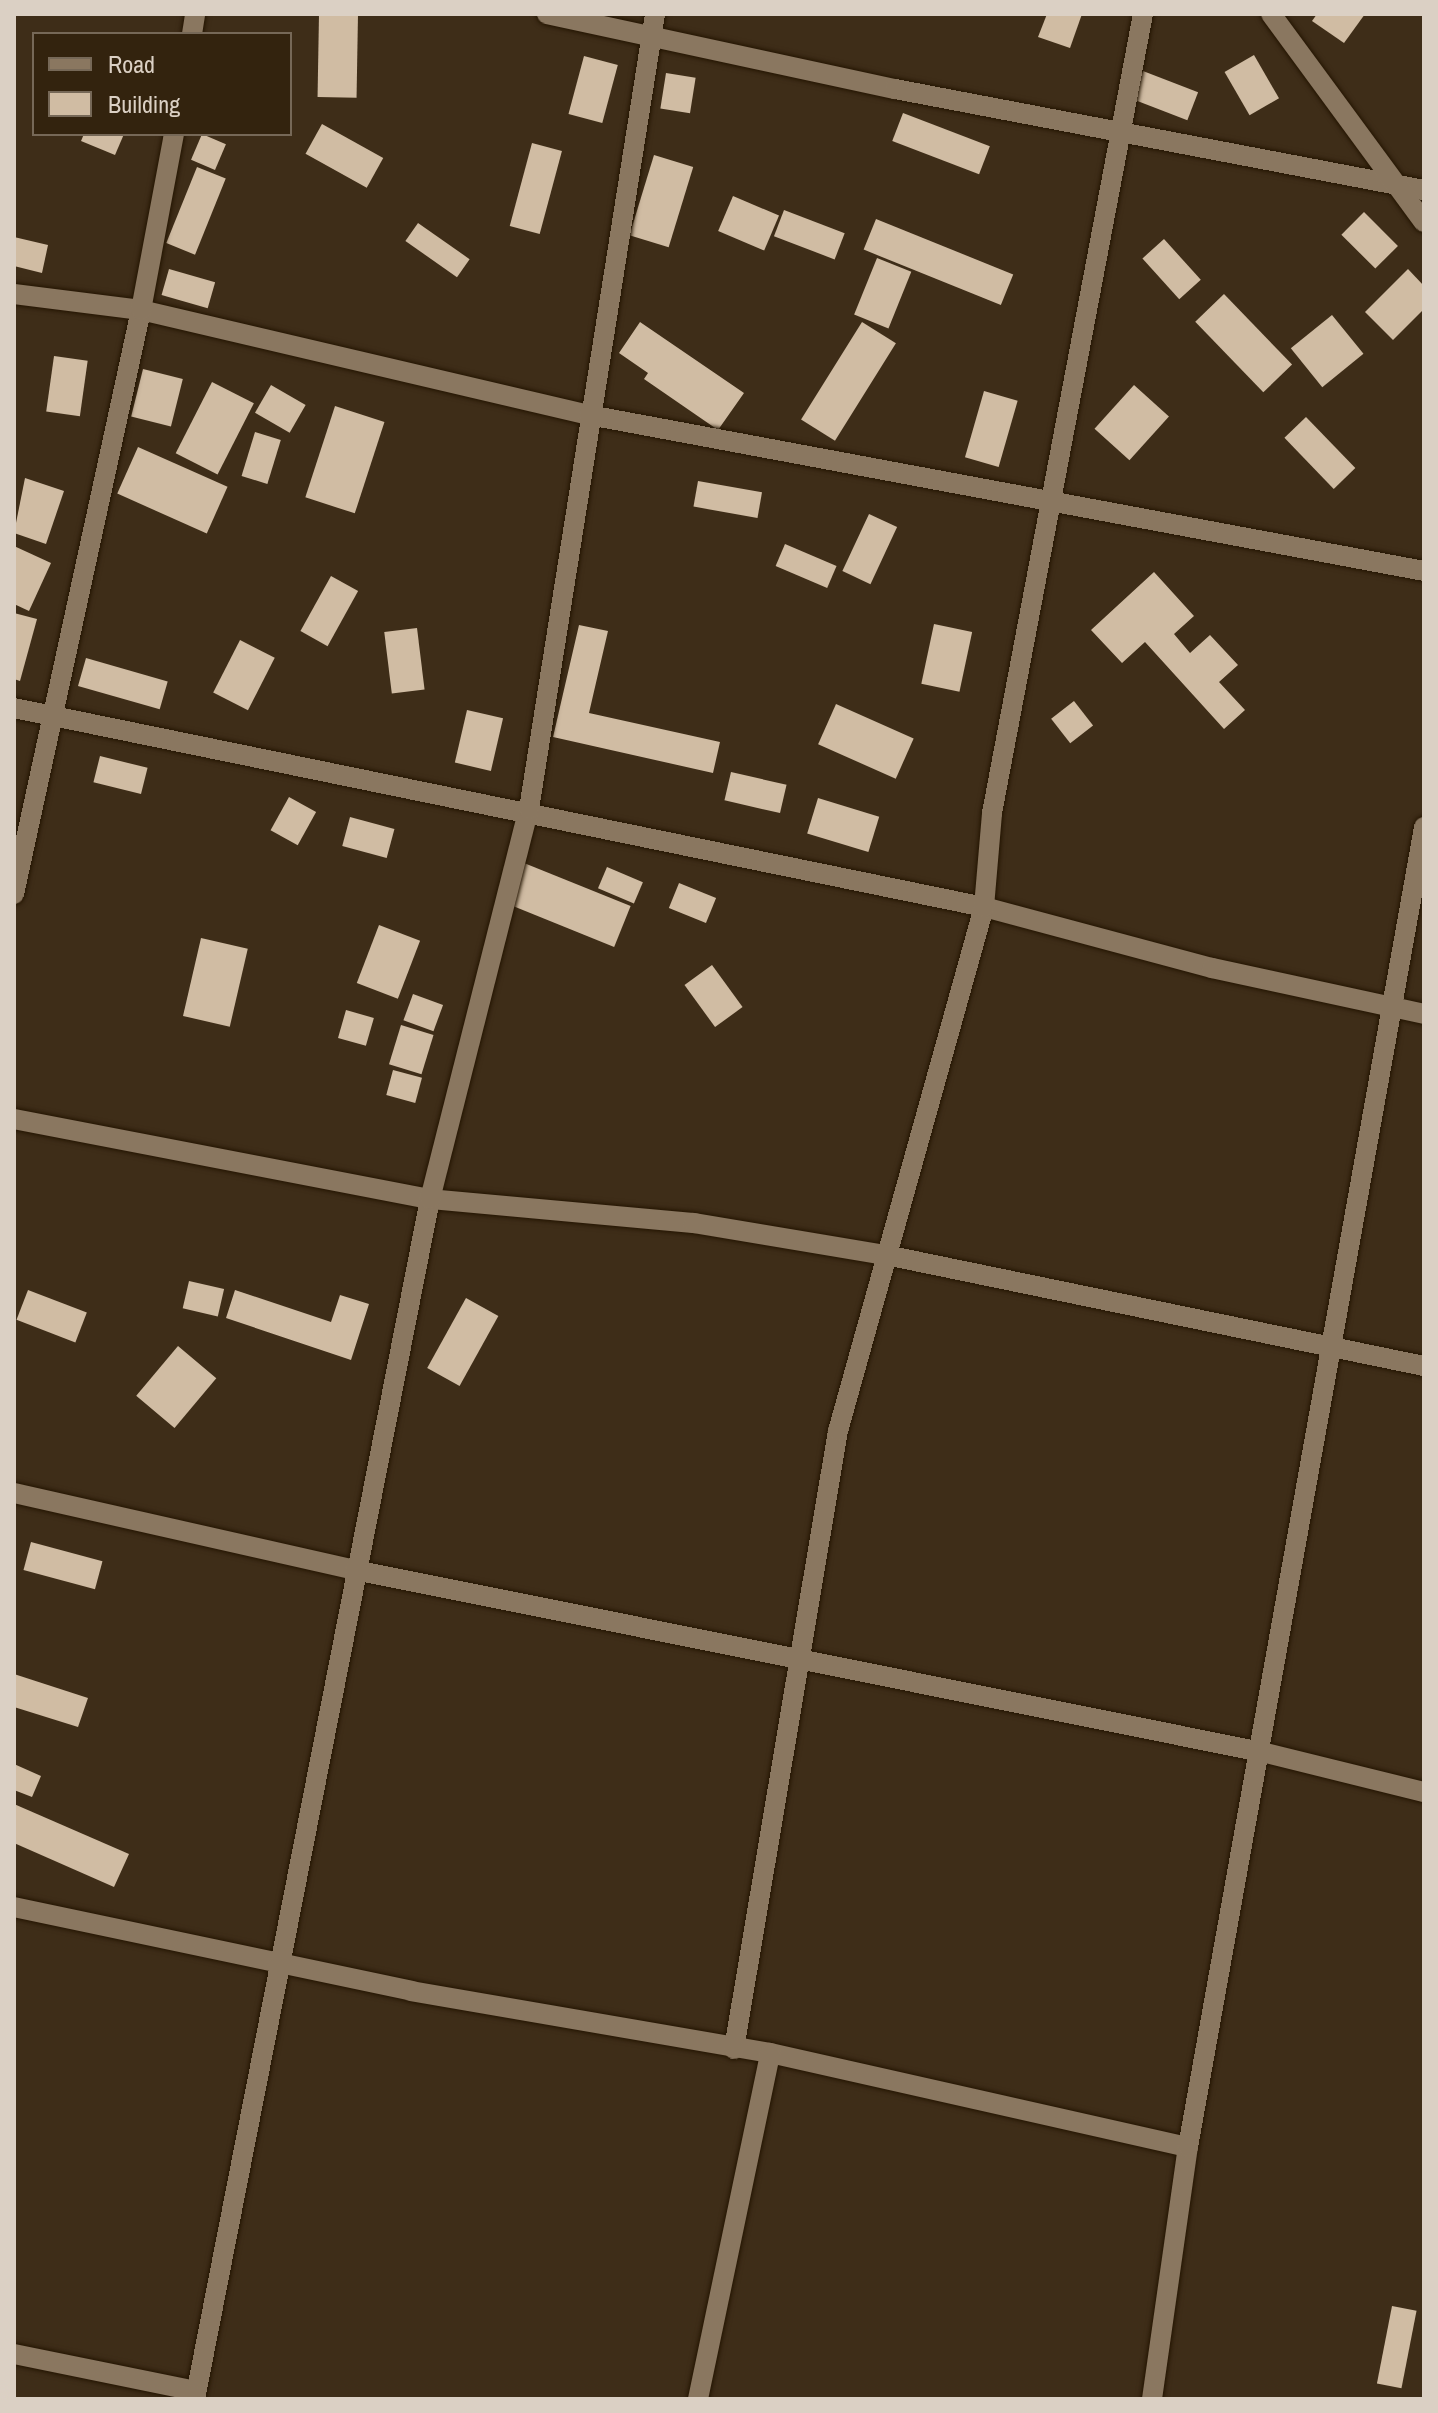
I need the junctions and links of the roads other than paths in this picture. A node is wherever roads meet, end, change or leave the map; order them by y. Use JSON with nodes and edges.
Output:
{"nodes":[{"id":1,"x":547,"y":14,"type":"edge"},
{"id":2,"x":655,"y":14,"type":"edge"},
{"id":3,"x":1143,"y":14,"type":"edge"},
{"id":4,"x":1271,"y":14,"type":"edge"},
{"id":5,"x":653,"y":35,"type":"junction"},
{"id":6,"x":1124,"y":134,"type":"junction"},
{"id":7,"x":174,"y":136,"type":"edge"},
{"id":8,"x":1397,"y":184,"type":"junction"},
{"id":9,"x":1424,"y":190,"type":"edge"},
{"id":10,"x":1424,"y":222,"type":"edge"},
{"id":11,"x":14,"y":294,"type":"edge"},
{"id":12,"x":141,"y":310,"type":"junction"},
{"id":13,"x":589,"y":415,"type":"junction"},
{"id":14,"x":1049,"y":504,"type":"junction"},
{"id":15,"x":1424,"y":571,"type":"edge"},
{"id":16,"x":14,"y":708,"type":"edge"},
{"id":17,"x":52,"y":717,"type":"junction"},
{"id":18,"x":529,"y":809,"type":"junction"},
{"id":19,"x":1424,"y":827,"type":"edge"},
{"id":20,"x":14,"y":894,"type":"edge"},
{"id":21,"x":984,"y":907,"type":"junction"},
{"id":22,"x":1390,"y":1011,"type":"junction"},
{"id":23,"x":1424,"y":1014,"type":"edge"},
{"id":24,"x":14,"y":1119,"type":"edge"},
{"id":25,"x":430,"y":1199,"type":"junction"},
{"id":26,"x":886,"y":1255,"type":"junction"},
{"id":27,"x":1330,"y":1346,"type":"junction"},
{"id":28,"x":1424,"y":1366,"type":"edge"},
{"id":29,"x":14,"y":1493,"type":"edge"},
{"id":30,"x":355,"y":1570,"type":"junction"},
{"id":31,"x":799,"y":1659,"type":"junction"},
{"id":32,"x":1262,"y":1752,"type":"junction"},
{"id":33,"x":1424,"y":1792,"type":"edge"},
{"id":34,"x":14,"y":1907,"type":"edge"},
{"id":35,"x":277,"y":1964,"type":"junction"},
{"id":36,"x":734,"y":2049,"type":"junction"},
{"id":37,"x":770,"y":2053,"type":"junction"},
{"id":38,"x":1188,"y":2147,"type":"junction"},
{"id":39,"x":14,"y":2354,"type":"edge"},
{"id":40,"x":195,"y":2395,"type":"edge"},
{"id":41,"x":698,"y":2399,"type":"edge"},
{"id":42,"x":1152,"y":2399,"type":"edge"}],
"edges":[{"from":1,"to":5,"type":"street"},
{"from":2,"to":5,"type":"street"},
{"from":3,"to":6,"type":"street"},
{"from":4,"to":8,"type":"street"},
{"from":5,"to":6,"type":"street"},
{"from":5,"to":13,"type":"street"},
{"from":6,"to":8,"type":"street"},
{"from":6,"to":14,"type":"street"},
{"from":7,"to":12,"type":"street"},
{"from":8,"to":9,"type":"street"},
{"from":8,"to":10,"type":"street"},
{"from":11,"to":12,"type":"street"},
{"from":12,"to":13,"type":"street"},
{"from":12,"to":17,"type":"street"},
{"from":13,"to":14,"type":"street"},
{"from":13,"to":18,"type":"street"},
{"from":14,"to":15,"type":"street"},
{"from":14,"to":21,"type":"street"},
{"from":16,"to":17,"type":"street"},
{"from":17,"to":18,"type":"street"},
{"from":17,"to":20,"type":"street"},
{"from":18,"to":21,"type":"street"},
{"from":18,"to":25,"type":"street"},
{"from":19,"to":22,"type":"street"},
{"from":21,"to":22,"type":"street"},
{"from":21,"to":26,"type":"street"},
{"from":22,"to":23,"type":"street"},
{"from":22,"to":27,"type":"street"},
{"from":24,"to":25,"type":"street"},
{"from":25,"to":26,"type":"street"},
{"from":25,"to":30,"type":"street"},
{"from":26,"to":27,"type":"street"},
{"from":26,"to":31,"type":"street"},
{"from":27,"to":28,"type":"street"},
{"from":27,"to":32,"type":"street"},
{"from":29,"to":30,"type":"street"},
{"from":30,"to":31,"type":"street"},
{"from":30,"to":35,"type":"street"},
{"from":31,"to":32,"type":"street"},
{"from":31,"to":36,"type":"street"},
{"from":32,"to":33,"type":"street"},
{"from":32,"to":38,"type":"street"},
{"from":34,"to":35,"type":"street"},
{"from":35,"to":36,"type":"street"},
{"from":35,"to":40,"type":"street"},
{"from":36,"to":37,"type":"street"},
{"from":37,"to":38,"type":"street"},
{"from":37,"to":41,"type":"street"},
{"from":38,"to":42,"type":"street"},
{"from":39,"to":40,"type":"street"}]}
